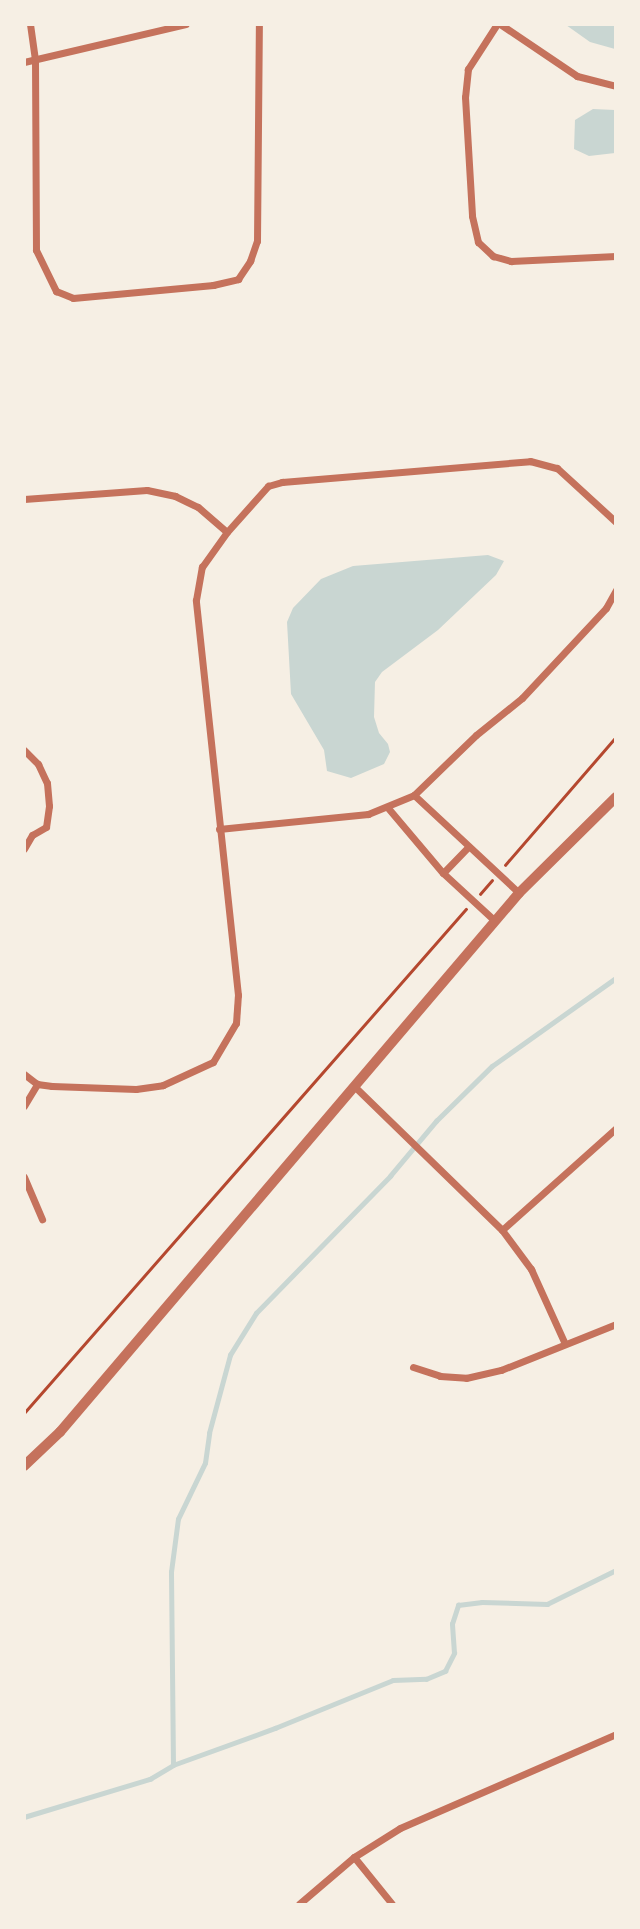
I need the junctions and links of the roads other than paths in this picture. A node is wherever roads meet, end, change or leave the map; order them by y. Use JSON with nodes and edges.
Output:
{"nodes":[{"id":1,"x":30,"y":24,"type":"edge"},
{"id":2,"x":186,"y":24,"type":"edge"},
{"id":3,"x":260,"y":24,"type":"edge"},
{"id":4,"x":498,"y":24,"type":"edge"},
{"id":5,"x":35,"y":61,"type":"junction"},
{"id":6,"x":24,"y":62,"type":"edge"},
{"id":7,"x":615,"y":86,"type":"edge"},
{"id":8,"x":615,"y":256,"type":"edge"},
{"id":9,"x":24,"y":499,"type":"edge"},
{"id":10,"x":615,"y":522,"type":"edge"},
{"id":11,"x":227,"y":532,"type":"junction"},
{"id":12,"x":615,"y":590,"type":"edge"},
{"id":13,"x":24,"y":750,"type":"edge"},
{"id":14,"x":414,"y":795,"type":"junction"},
{"id":15,"x":615,"y":797,"type":"edge"},
{"id":16,"x":388,"y":808,"type":"junction"},
{"id":17,"x":219,"y":829,"type":"junction"},
{"id":18,"x":468,"y":847,"type":"junction"},
{"id":19,"x":24,"y":849,"type":"edge"},
{"id":20,"x":443,"y":873,"type":"junction"},
{"id":21,"x":519,"y":893,"type":"junction"},
{"id":22,"x":495,"y":921,"type":"junction"},
{"id":23,"x":24,"y":1074,"type":"edge"},
{"id":24,"x":37,"y":1084,"type":"junction"},
{"id":25,"x":355,"y":1086,"type":"junction"},
{"id":26,"x":24,"y":1106,"type":"edge"},
{"id":27,"x":615,"y":1128,"type":"edge"},
{"id":28,"x":24,"y":1177,"type":"edge"},
{"id":29,"x":42,"y":1219,"type":"dead end"},
{"id":30,"x":502,"y":1230,"type":"junction"},
{"id":31,"x":615,"y":1324,"type":"edge"},
{"id":32,"x":565,"y":1344,"type":"junction"},
{"id":33,"x":413,"y":1367,"type":"dead end"},
{"id":34,"x":24,"y":1466,"type":"edge"},
{"id":35,"x":615,"y":1734,"type":"edge"},
{"id":36,"x":354,"y":1857,"type":"junction"},
{"id":37,"x":299,"y":1905,"type":"edge"},
{"id":38,"x":392,"y":1905,"type":"edge"}],
"edges":[{"from":1,"to":5,"type":"street"},
{"from":2,"to":5,"type":"street"},
{"from":3,"to":5,"type":"street"},
{"from":4,"to":7,"type":"street"},
{"from":4,"to":8,"type":"street"},
{"from":5,"to":6,"type":"street"},
{"from":9,"to":11,"type":"street"},
{"from":10,"to":11,"type":"street"},
{"from":11,"to":17,"type":"street"},
{"from":12,"to":14,"type":"street"},
{"from":13,"to":19,"type":"street"},
{"from":14,"to":16,"type":"street"},
{"from":14,"to":18,"type":"street"},
{"from":15,"to":21,"type":"street"},
{"from":16,"to":17,"type":"street"},
{"from":16,"to":20,"type":"street"},
{"from":17,"to":24,"type":"street"},
{"from":18,"to":20,"type":"street"},
{"from":18,"to":21,"type":"street"},
{"from":20,"to":22,"type":"street"},
{"from":21,"to":22,"type":"street"},
{"from":22,"to":25,"type":"street"},
{"from":23,"to":24,"type":"street"},
{"from":24,"to":26,"type":"street"},
{"from":25,"to":30,"type":"street"},
{"from":25,"to":34,"type":"street"},
{"from":27,"to":30,"type":"street"},
{"from":28,"to":29,"type":"street"},
{"from":30,"to":32,"type":"street"},
{"from":31,"to":32,"type":"street"},
{"from":32,"to":33,"type":"street"},
{"from":35,"to":36,"type":"street"},
{"from":36,"to":37,"type":"street"},
{"from":36,"to":38,"type":"street"}]}
